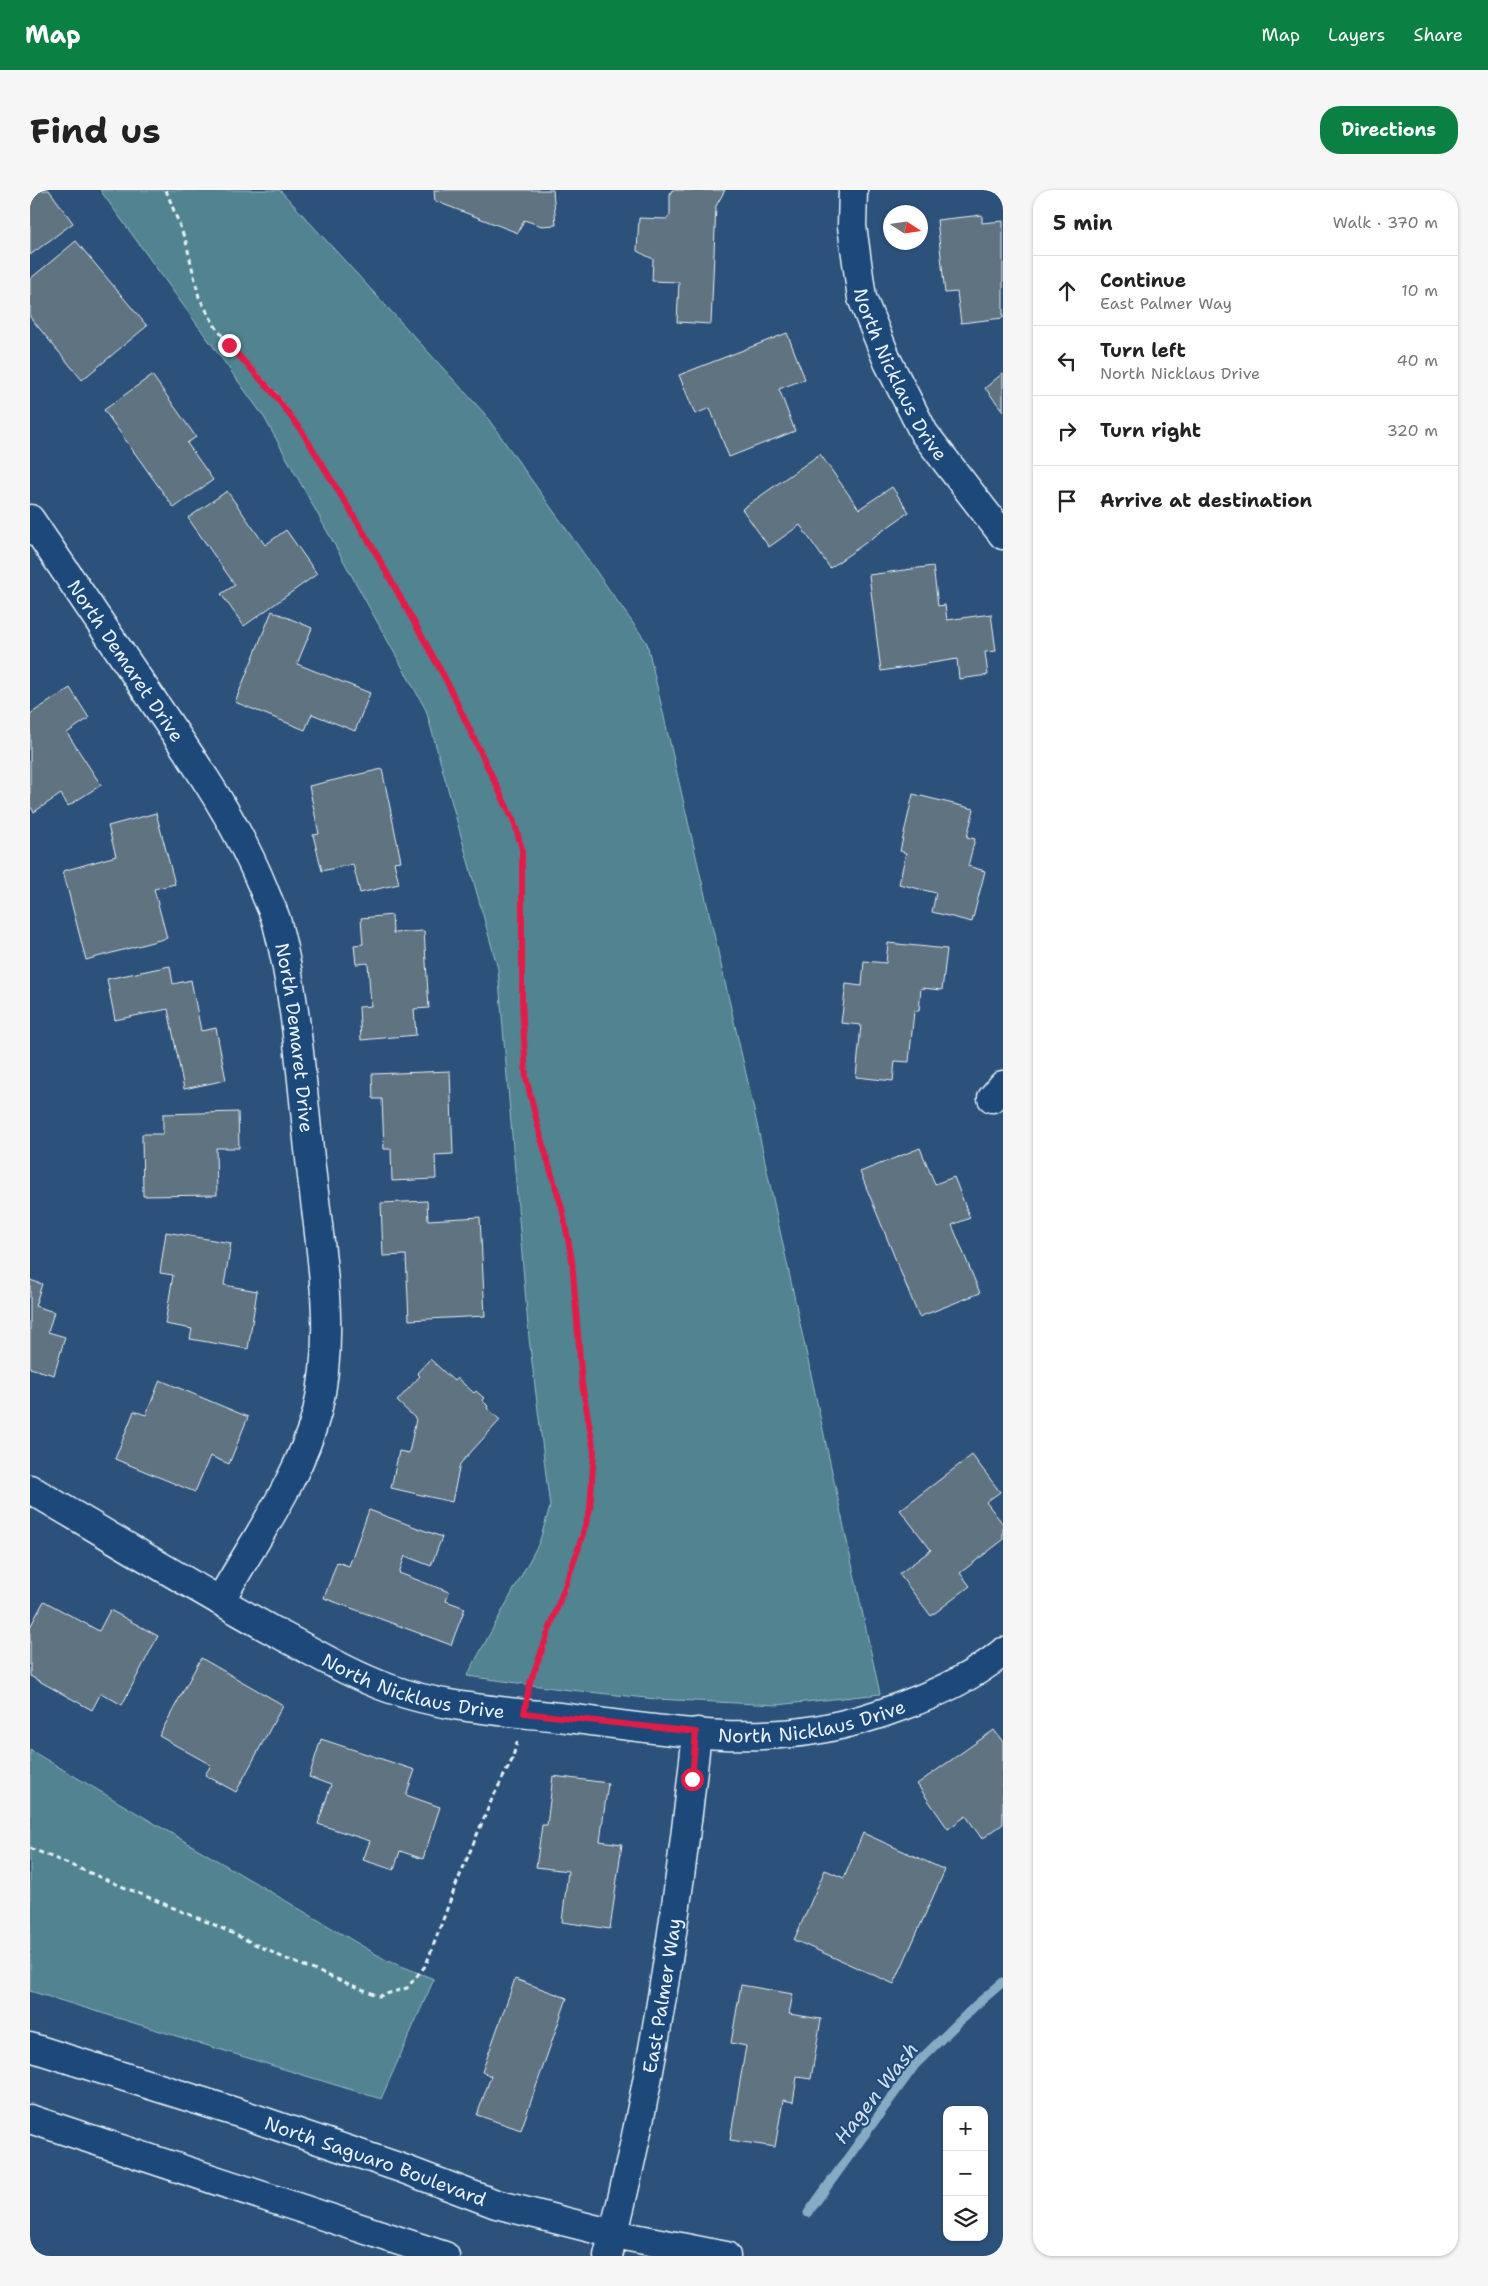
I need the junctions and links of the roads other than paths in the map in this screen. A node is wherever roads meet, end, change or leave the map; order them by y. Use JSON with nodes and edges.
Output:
{"nodes":[{"id":1,"x":853,"y":190,"type":"edge"},
{"id":2,"x":30,"y":519,"type":"edge"},
{"id":3,"x":1003,"y":535,"type":"edge"},
{"id":4,"x":30,"y":1489,"type":"edge"},
{"id":5,"x":220,"y":1601,"type":"junction"},
{"id":6,"x":1003,"y":1652,"type":"edge"},
{"id":7,"x":696,"y":1732,"type":"junction"},
{"id":8,"x":30,"y":2047,"type":"edge"},
{"id":9,"x":30,"y":2119,"type":"edge"},
{"id":10,"x":611,"y":2245,"type":"edge"},
{"id":11,"x":445,"y":2256,"type":"edge"},
{"id":12,"x":726,"y":2256,"type":"edge"}],
"edges":[{"from":1,"to":3,"type":"street","name":"North Nicklaus Drive"},
{"from":2,"to":5,"type":"street","name":"North Demaret Drive"},
{"from":4,"to":5,"type":"street","name":"North Nicklaus Drive"},
{"from":5,"to":7,"type":"street","name":"North Nicklaus Drive"},
{"from":6,"to":7,"type":"street","name":"North Nicklaus Drive"},
{"from":7,"to":10,"type":"street","name":"East Palmer Way"},
{"from":8,"to":10,"type":"street","name":"North Saguaro Boulevard"},
{"from":9,"to":11,"type":"street"},
{"from":10,"to":12,"type":"street","name":"North Saguaro Boulevard"}]}
